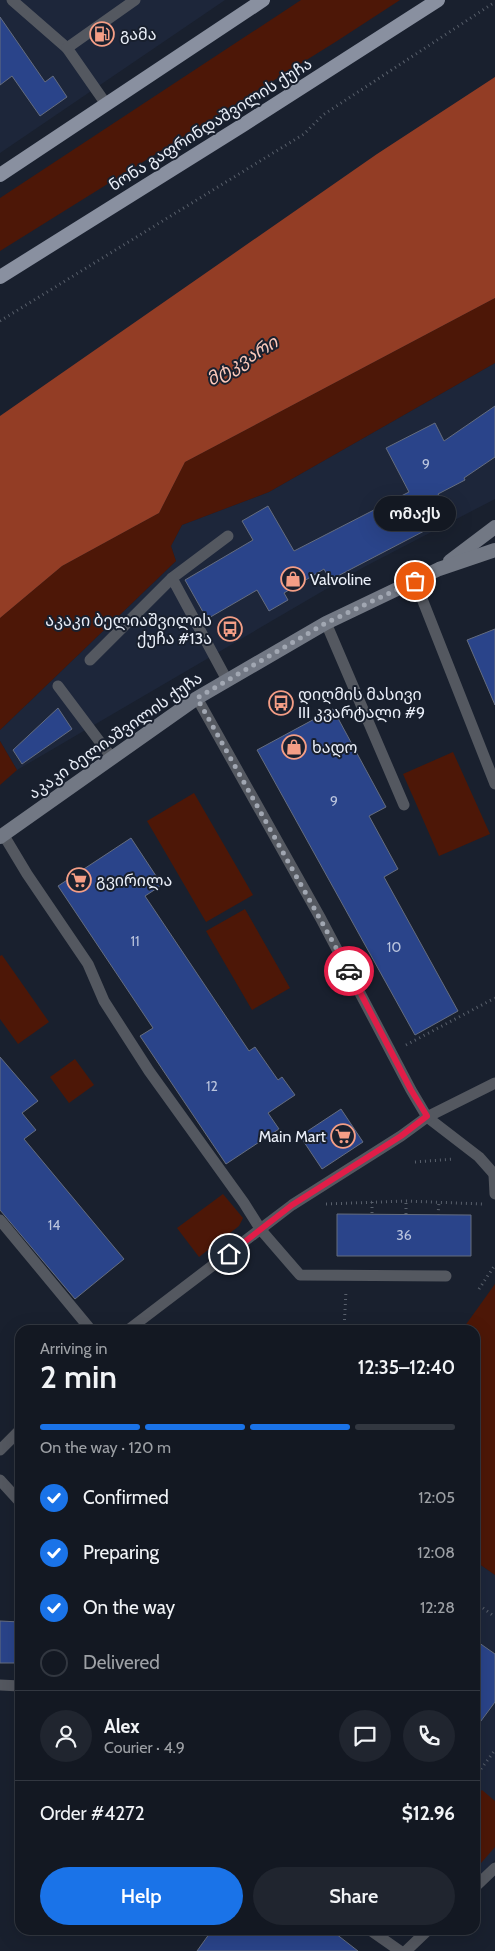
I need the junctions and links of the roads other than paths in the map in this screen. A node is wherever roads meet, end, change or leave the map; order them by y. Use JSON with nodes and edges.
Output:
{"nodes":[{"id":1,"x":12,"y":0,"type":"edge"},
{"id":2,"x":135,"y":0,"type":"edge"},
{"id":3,"x":263,"y":0,"type":"edge"},
{"id":4,"x":438,"y":0,"type":"edge"},
{"id":5,"x":67,"y":48,"type":"junction"},
{"id":6,"x":106,"y":104,"type":"junction"},
{"id":7,"x":0,"y":175,"type":"edge"},
{"id":8,"x":0,"y":277,"type":"edge"},
{"id":9,"x":495,"y":527,"type":"edge"},
{"id":10,"x":228,"y":536,"type":"dead end"},
{"id":11,"x":495,"y":550,"type":"edge"},
{"id":12,"x":439,"y":569,"type":"junction"},
{"id":13,"x":172,"y":578,"type":"junction"},
{"id":14,"x":415,"y":581,"type":"junction"},
{"id":15,"x":326,"y":623,"type":"junction"},
{"id":16,"x":90,"y":660,"type":"dead end"},
{"id":17,"x":227,"y":680,"type":"junction"},
{"id":18,"x":58,"y":686,"type":"dead end"},
{"id":19,"x":197,"y":698,"type":"junction"},
{"id":20,"x":112,"y":758,"type":"junction"},
{"id":21,"x":495,"y":784,"type":"edge"},
{"id":22,"x":404,"y":805,"type":"dead end"},
{"id":23,"x":2,"y":836,"type":"edge"},
{"id":24,"x":495,"y":1083,"type":"edge"},
{"id":25,"x":427,"y":1116,"type":"junction"},
{"id":26,"x":494,"y":1176,"type":"edge"},
{"id":27,"x":495,"y":1194,"type":"edge"},
{"id":28,"x":0,"y":1220,"type":"edge"},
{"id":29,"x":261,"y":1230,"type":"junction"},
{"id":30,"x":446,"y":1276,"type":"dead end"},
{"id":31,"x":87,"y":1325,"type":"edge"},
{"id":32,"x":137,"y":1325,"type":"edge"},
{"id":33,"x":15,"y":1435,"type":"edge"},
{"id":34,"x":0,"y":1450,"type":"edge"},
{"id":35,"x":0,"y":1480,"type":"edge"},
{"id":36,"x":15,"y":1496,"type":"edge"},
{"id":37,"x":0,"y":1685,"type":"edge"},
{"id":38,"x":15,"y":1686,"type":"edge"},
{"id":39,"x":495,"y":1868,"type":"edge"},
{"id":40,"x":480,"y":1882,"type":"edge"},
{"id":41,"x":377,"y":1935,"type":"edge"},
{"id":42,"x":423,"y":1935,"type":"edge"},
{"id":43,"x":400,"y":1951,"type":"edge"},
{"id":44,"x":406,"y":1951,"type":"edge"}],
"edges":[{"from":1,"to":5,"type":"lane"},
{"from":2,"to":5,"type":"lane"},
{"from":3,"to":6,"type":"main road"},
{"from":4,"to":8,"type":"main road","name":"ნონა გაფრინდაშვილის ქუჩა"},
{"from":5,"to":6,"type":"lane"},
{"from":6,"to":7,"type":"main road"},
{"from":9,"to":12,"type":"main road","name":"აკაკი ბელიაშვილის ქუჩა"},
{"from":10,"to":13,"type":"lane"},
{"from":11,"to":12,"type":"main road","name":"აკაკი ბელიაშვილის ქუჩა"},
{"from":12,"to":14,"type":"main road","name":"აკაკი ბელიაშვილის ქუჩა"},
{"from":13,"to":16,"type":"lane"},
{"from":13,"to":17,"type":"lane"},
{"from":14,"to":15,"type":"main road","name":"აკაკი ბელიაშვილის ქუჩა"},
{"from":14,"to":21,"type":"lane"},
{"from":15,"to":17,"type":"main road","name":"აკაკი ბელიაშვილის ქუჩა"},
{"from":15,"to":22,"type":"lane"},
{"from":17,"to":19,"type":"main road","name":"აკაკი ბელიაშვილის ქუჩა"},
{"from":18,"to":20,"type":"lane"},
{"from":19,"to":20,"type":"main road","name":"აკაკი ბელიაშვილის ქუჩა"},
{"from":19,"to":25,"type":"lane"},
{"from":20,"to":23,"type":"main road","name":"აკაკი ბელიაშვილის ქუჩა"},
{"from":23,"to":29,"type":"lane"},
{"from":24,"to":25,"type":"lane"},
{"from":25,"to":26,"type":"lane"},
{"from":25,"to":29,"type":"lane"},
{"from":26,"to":27,"type":"lane"},
{"from":28,"to":31,"type":"lane"},
{"from":29,"to":30,"type":"lane"},
{"from":29,"to":32,"type":"lane"},
{"from":33,"to":34,"type":"lane"},
{"from":35,"to":36,"type":"lane"},
{"from":37,"to":38,"type":"lane"},
{"from":39,"to":40,"type":"lane"},
{"from":41,"to":43,"type":"lane"},
{"from":42,"to":44,"type":"lane"}]}
